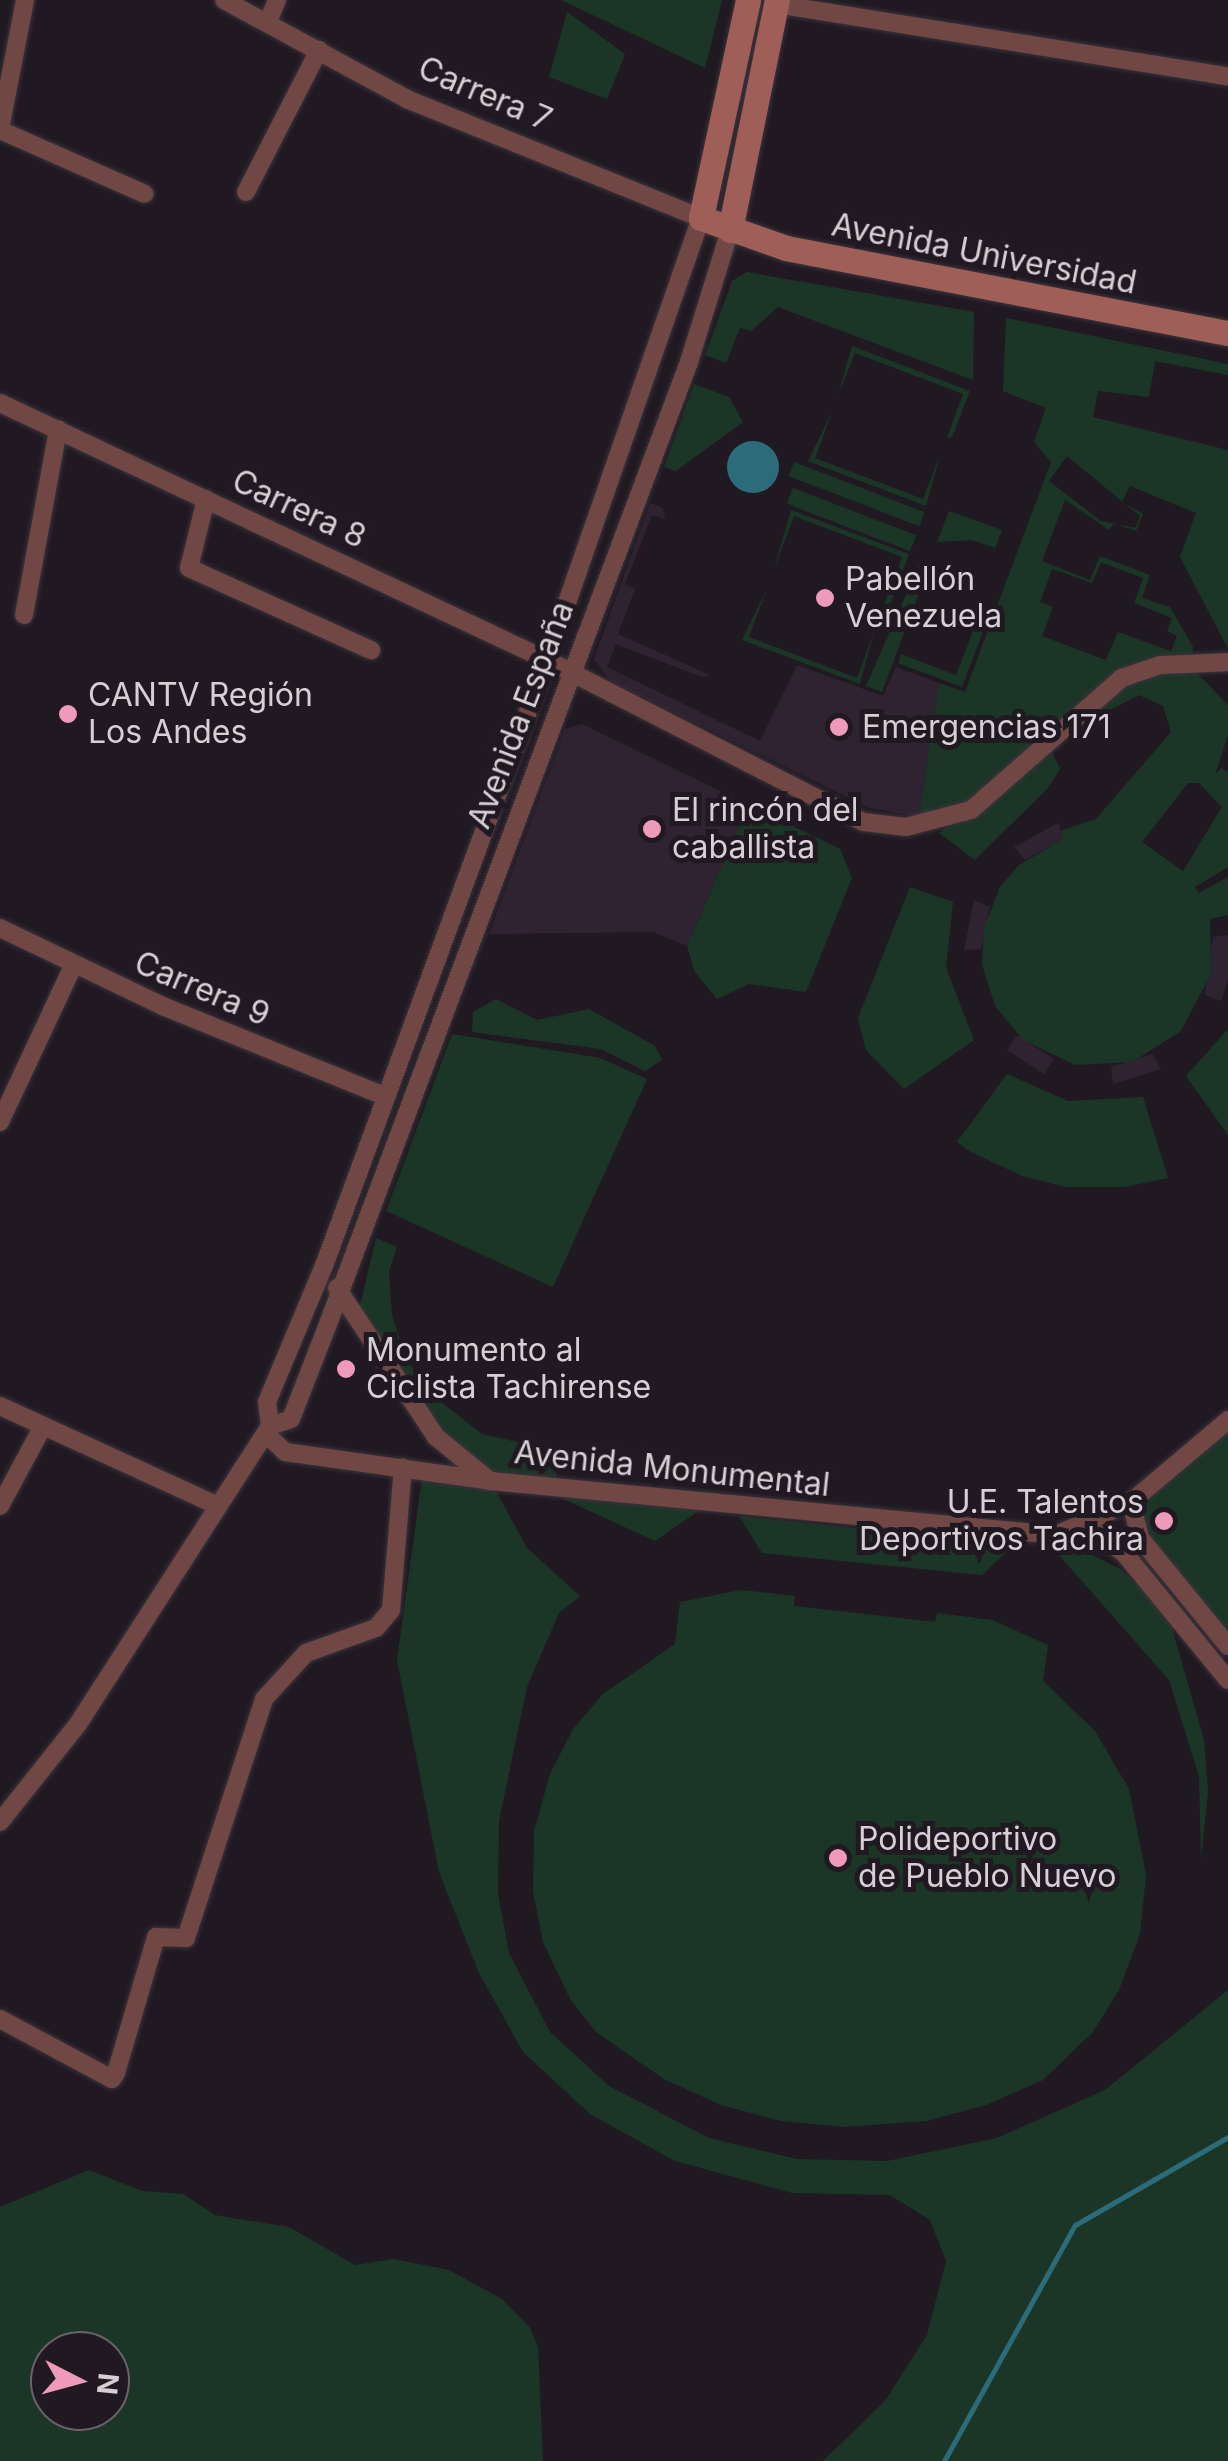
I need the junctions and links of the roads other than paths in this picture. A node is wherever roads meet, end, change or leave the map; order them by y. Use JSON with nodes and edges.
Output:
{"nodes":[{"id":1,"x":24,"y":0,"type":"edge"},
{"id":2,"x":224,"y":0,"type":"edge"},
{"id":3,"x":277,"y":0,"type":"edge"},
{"id":4,"x":748,"y":0,"type":"edge"},
{"id":5,"x":777,"y":2,"type":"edge"},
{"id":6,"x":268,"y":22,"type":"junction"},
{"id":7,"x":319,"y":50,"type":"junction"},
{"id":8,"x":1228,"y":76,"type":"edge"},
{"id":9,"x":4,"y":94,"type":"edge"},
{"id":10,"x":0,"y":130,"type":"edge"},
{"id":11,"x":246,"y":192,"type":"dead end"},
{"id":12,"x":145,"y":194,"type":"dead end"},
{"id":13,"x":701,"y":218,"type":"junction"},
{"id":14,"x":730,"y":230,"type":"junction"},
{"id":15,"x":1228,"y":333,"type":"edge"},
{"id":16,"x":0,"y":403,"type":"edge"},
{"id":17,"x":58,"y":429,"type":"junction"},
{"id":18,"x":206,"y":499,"type":"junction"},
{"id":19,"x":24,"y":615,"type":"dead end"},
{"id":20,"x":371,"y":650,"type":"dead end"},
{"id":21,"x":547,"y":660,"type":"junction"},
{"id":22,"x":1228,"y":662,"type":"edge"},
{"id":23,"x":571,"y":674,"type":"junction"},
{"id":24,"x":0,"y":928,"type":"edge"},
{"id":25,"x":74,"y":964,"type":"junction"},
{"id":26,"x":384,"y":1096,"type":"junction"},
{"id":27,"x":0,"y":1122,"type":"edge"},
{"id":28,"x":324,"y":1266,"type":"junction"},
{"id":29,"x":340,"y":1292,"type":"junction"},
{"id":30,"x":0,"y":1406,"type":"edge"},
{"id":31,"x":1228,"y":1420,"type":"edge"},
{"id":32,"x":44,"y":1426,"type":"junction"},
{"id":33,"x":268,"y":1430,"type":"junction"},
{"id":34,"x":404,"y":1468,"type":"junction"},
{"id":35,"x":491,"y":1481,"type":"junction"},
{"id":36,"x":1131,"y":1502,"type":"junction"},
{"id":37,"x":216,"y":1505,"type":"junction"},
{"id":38,"x":0,"y":1506,"type":"edge"},
{"id":39,"x":1088,"y":1527,"type":"junction"},
{"id":40,"x":1228,"y":1646,"type":"edge"},
{"id":41,"x":1228,"y":1680,"type":"edge"},
{"id":42,"x":0,"y":1822,"type":"edge"},
{"id":43,"x":0,"y":2019,"type":"edge"}],
"edges":[{"from":1,"to":9,"type":"street"},
{"from":2,"to":6,"type":"street","name":"Carrera 7"},
{"from":3,"to":6,"type":"street"},
{"from":4,"to":13,"type":"street","name":"Avenida España"},
{"from":5,"to":8,"type":"street"},
{"from":5,"to":14,"type":"street","name":"Avenida España"},
{"from":6,"to":7,"type":"street","name":"Carrera 7"},
{"from":7,"to":11,"type":"street"},
{"from":7,"to":13,"type":"street","name":"Carrera 7"},
{"from":9,"to":10,"type":"street"},
{"from":10,"to":12,"type":"street"},
{"from":13,"to":14,"type":"street","name":"Carrera 7"},
{"from":13,"to":21,"type":"street","name":"Avenida España"},
{"from":14,"to":15,"type":"street","name":"Avenida Universidad"},
{"from":14,"to":23,"type":"street","name":"Avenida España"},
{"from":16,"to":17,"type":"street","name":"Carrera 8"},
{"from":17,"to":18,"type":"street","name":"Carrera 8"},
{"from":17,"to":19,"type":"street"},
{"from":18,"to":20,"type":"street"},
{"from":18,"to":21,"type":"street","name":"Carrera 8"},
{"from":21,"to":23,"type":"street","name":"Carrera 8"},
{"from":21,"to":26,"type":"street","name":"Avenida España"},
{"from":22,"to":23,"type":"street","name":"Carrera 8"},
{"from":23,"to":29,"type":"street","name":"Avenida España"},
{"from":24,"to":25,"type":"street","name":"Carrera 9"},
{"from":25,"to":26,"type":"street","name":"Carrera 9"},
{"from":25,"to":27,"type":"street"},
{"from":26,"to":28,"type":"street","name":"Avenida España"},
{"from":28,"to":29,"type":"street","name":"Avenida Monumental"},
{"from":28,"to":33,"type":"street","name":"Avenida España"},
{"from":29,"to":33,"type":"street","name":"Avenida España"},
{"from":29,"to":35,"type":"street","name":"Avenida Monumental"},
{"from":30,"to":32,"type":"street"},
{"from":31,"to":36,"type":"street","name":"Avenida Monumental"},
{"from":32,"to":37,"type":"street"},
{"from":32,"to":38,"type":"street"},
{"from":33,"to":34,"type":"street","name":"Avenida Monumental"},
{"from":33,"to":37,"type":"street"},
{"from":34,"to":35,"type":"street","name":"Avenida Monumental"},
{"from":34,"to":43,"type":"street"},
{"from":35,"to":39,"type":"street","name":"Avenida Monumental"},
{"from":36,"to":39,"type":"street","name":"Avenida Monumental"},
{"from":36,"to":40,"type":"street"},
{"from":37,"to":42,"type":"street"},
{"from":39,"to":41,"type":"street"}]}
